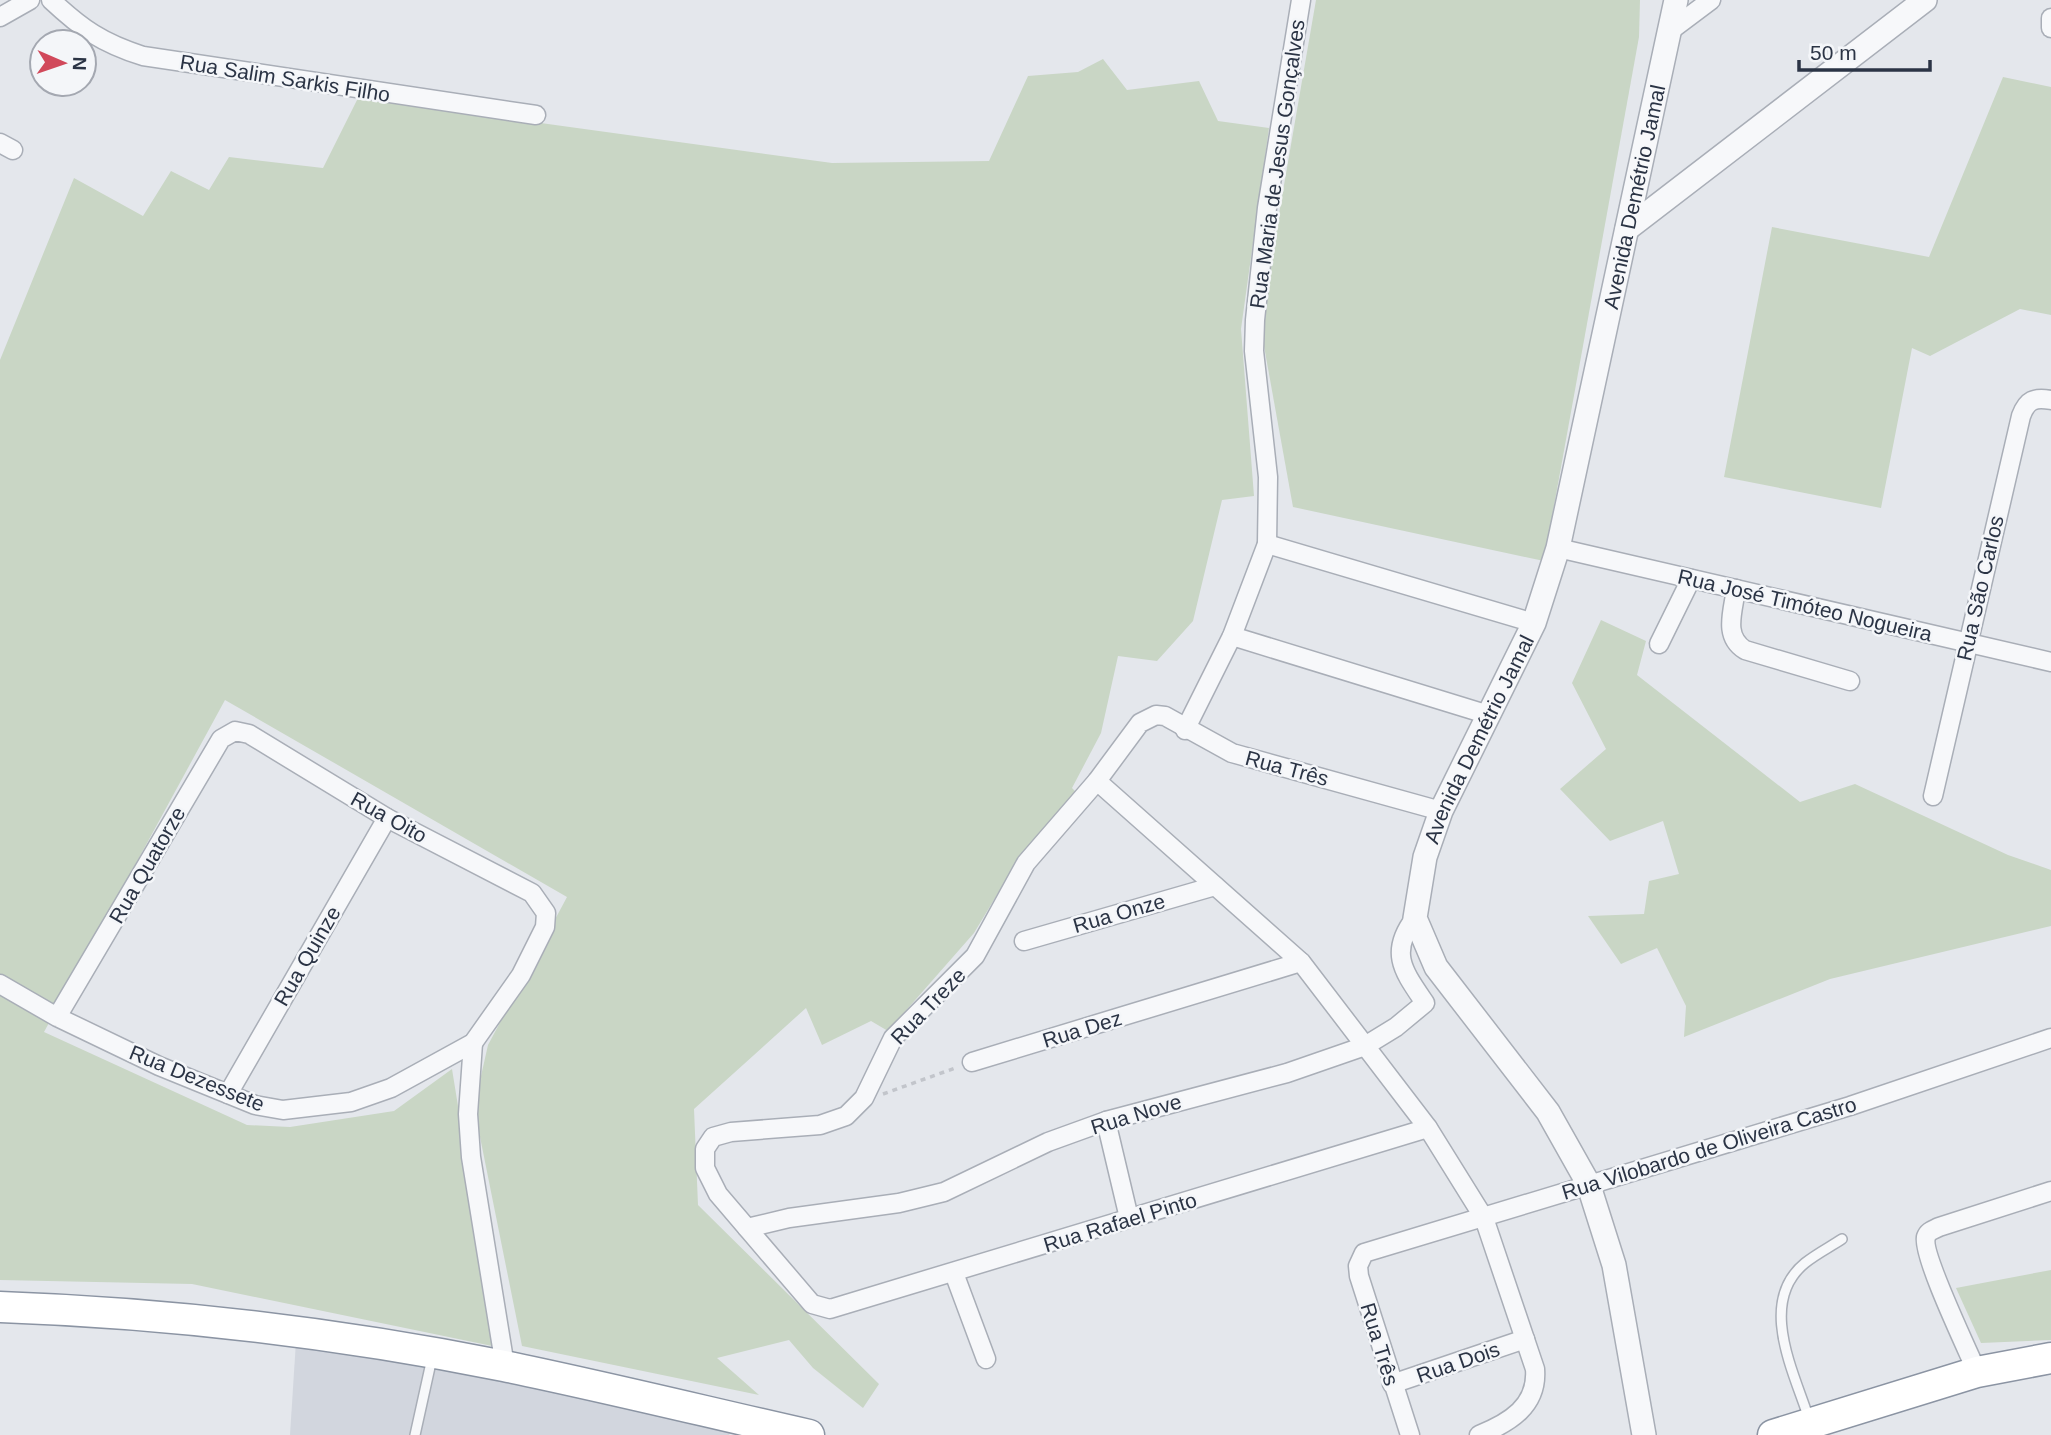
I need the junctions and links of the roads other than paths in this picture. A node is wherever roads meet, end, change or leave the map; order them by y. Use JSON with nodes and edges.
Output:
{"nodes":[{"id":1,"x":30,"y":0,"type":"edge"},
{"id":2,"x":51,"y":0,"type":"edge"},
{"id":3,"x":1301,"y":0,"type":"edge"},
{"id":4,"x":1676,"y":0,"type":"edge"},
{"id":5,"x":1711,"y":0,"type":"edge"},
{"id":6,"x":1925,"y":0,"type":"edge"},
{"id":7,"x":0,"y":17,"type":"edge"},
{"id":8,"x":2051,"y":19,"type":"edge"},
{"id":9,"x":2051,"y":27,"type":"edge"},
{"id":10,"x":1671,"y":30,"type":"junction"},
{"id":11,"x":536,"y":116,"type":"dead end"},
{"id":12,"x":1627,"y":229,"type":"junction"},
{"id":13,"x":2049,"y":399,"type":"edge"},
{"id":14,"x":1267,"y":544,"type":"junction"},
{"id":15,"x":1559,"y":548,"type":"junction"},
{"id":16,"x":1691,"y":579,"type":"junction"},
{"id":17,"x":1736,"y":589,"type":"junction"},
{"id":18,"x":1534,"y":623,"type":"junction"},
{"id":19,"x":1232,"y":636,"type":"junction"},
{"id":20,"x":1966,"y":642,"type":"junction"},
{"id":21,"x":1659,"y":644,"type":"dead end"},
{"id":22,"x":2051,"y":662,"type":"edge"},
{"id":23,"x":1850,"y":681,"type":"dead end"},
{"id":24,"x":1489,"y":715,"type":"junction"},
{"id":25,"x":1140,"y":723,"type":"joint"},
{"id":26,"x":1185,"y":730,"type":"junction"},
{"id":27,"x":249,"y":734,"type":"joint"},
{"id":28,"x":1097,"y":781,"type":"junction"},
{"id":29,"x":1933,"y":796,"type":"dead end"},
{"id":30,"x":1441,"y":811,"type":"junction"},
{"id":31,"x":387,"y":818,"type":"junction"},
{"id":32,"x":1215,"y":886,"type":"junction"},
{"id":33,"x":532,"y":893,"type":"joint"},
{"id":34,"x":1415,"y":918,"type":"junction"},
{"id":35,"x":1024,"y":941,"type":"dead end"},
{"id":36,"x":1301,"y":962,"type":"junction"},
{"id":37,"x":0,"y":984,"type":"edge"},
{"id":38,"x":57,"y":1017,"type":"junction"},
{"id":39,"x":2051,"y":1038,"type":"edge"},
{"id":40,"x":473,"y":1043,"type":"junction"},
{"id":41,"x":1365,"y":1046,"type":"junction"},
{"id":42,"x":972,"y":1062,"type":"road end"},
{"id":43,"x":228,"y":1094,"type":"junction"},
{"id":44,"x":1106,"y":1121,"type":"junction"},
{"id":45,"x":1428,"y":1128,"type":"junction"},
{"id":46,"x":1588,"y":1183,"type":"junction"},
{"id":47,"x":2051,"y":1191,"type":"edge"},
{"id":48,"x":1129,"y":1218,"type":"junction"},
{"id":49,"x":1485,"y":1218,"type":"junction"},
{"id":50,"x":747,"y":1228,"type":"junction"},
{"id":51,"x":1842,"y":1239,"type":"dead end"},
{"id":52,"x":1364,"y":1253,"type":"joint"},
{"id":53,"x":954,"y":1273,"type":"junction"},
{"id":54,"x":812,"y":1304,"type":"joint"},
{"id":55,"x":0,"y":1307,"type":"edge"},
{"id":56,"x":1525,"y":1339,"type":"junction"},
{"id":57,"x":433,"y":1353,"type":"junction"},
{"id":58,"x":2051,"y":1358,"type":"edge"},
{"id":59,"x":986,"y":1359,"type":"dead end"},
{"id":60,"x":505,"y":1366,"type":"junction"},
{"id":61,"x":1977,"y":1372,"type":"junction"},
{"id":62,"x":1392,"y":1384,"type":"junction"},
{"id":63,"x":1810,"y":1424,"type":"junction"},
{"id":64,"x":415,"y":1435,"type":"edge"},
{"id":65,"x":809,"y":1435,"type":"edge"},
{"id":66,"x":1410,"y":1435,"type":"edge"},
{"id":67,"x":1479,"y":1435,"type":"edge"},
{"id":68,"x":1644,"y":1435,"type":"edge"},
{"id":69,"x":1773,"y":1435,"type":"edge"}],
"edges":[{"from":1,"to":7,"type":"street"},
{"from":2,"to":11,"type":"street","name":"Rua Salim Sarkis Filho"},
{"from":3,"to":14,"type":"street","name":"Rua Maria de Jesus Gonçalves"},
{"from":4,"to":10,"type":"street","name":"Avenida Demétrio Jamal"},
{"from":5,"to":10,"type":"street"},
{"from":6,"to":12,"type":"street"},
{"from":8,"to":9,"type":"street"},
{"from":10,"to":12,"type":"street","name":"Avenida Demétrio Jamal"},
{"from":12,"to":15,"type":"street","name":"Avenida Demétrio Jamal"},
{"from":13,"to":20,"type":"street","name":"Rua São Carlos"},
{"from":14,"to":18,"type":"street"},
{"from":14,"to":19,"type":"street","name":"Rua Maria de Jesus Gonçalves"},
{"from":15,"to":16,"type":"street","name":"Rua José Timóteo Nogueira"},
{"from":15,"to":18,"type":"street","name":"Avenida Demétrio Jamal"},
{"from":16,"to":17,"type":"street","name":"Rua José Timóteo Nogueira"},
{"from":16,"to":21,"type":"street"},
{"from":17,"to":20,"type":"street","name":"Rua José Timóteo Nogueira"},
{"from":17,"to":23,"type":"street"},
{"from":18,"to":24,"type":"street","name":"Avenida Demétrio Jamal"},
{"from":19,"to":24,"type":"street"},
{"from":19,"to":26,"type":"street","name":"Rua Maria de Jesus Gonçalves"},
{"from":20,"to":22,"type":"street","name":"Rua José Timóteo Nogueira"},
{"from":20,"to":29,"type":"street","name":"Rua São Carlos"},
{"from":24,"to":30,"type":"street","name":"Avenida Demétrio Jamal"},
{"from":25,"to":26,"type":"street","name":"Rua Três"},
{"from":25,"to":28,"type":"street","name":"Rua Treze"},
{"from":26,"to":30,"type":"street","name":"Rua Três"},
{"from":27,"to":31,"type":"street","name":"Rua Oito"},
{"from":27,"to":38,"type":"street","name":"Rua Quatorze"},
{"from":28,"to":32,"type":"street"},
{"from":28,"to":50,"type":"street","name":"Rua Treze"},
{"from":30,"to":34,"type":"street","name":"Avenida Demétrio Jamal"},
{"from":31,"to":33,"type":"street","name":"Rua Oito"},
{"from":31,"to":43,"type":"street","name":"Rua Quinze"},
{"from":32,"to":35,"type":"street","name":"Rua Onze"},
{"from":32,"to":36,"type":"street"},
{"from":33,"to":40,"type":"street","name":"Rua Dezessete"},
{"from":34,"to":41,"type":"street","name":"Rua Nove"},
{"from":34,"to":46,"type":"street"},
{"from":36,"to":41,"type":"street"},
{"from":36,"to":42,"type":"street","name":"Rua Dez"},
{"from":37,"to":38,"type":"street","name":"Rua Dezessete"},
{"from":38,"to":43,"type":"street","name":"Rua Dezessete"},
{"from":39,"to":46,"type":"street","name":"Rua Vilobardo de Oliveira Castro"},
{"from":40,"to":43,"type":"street","name":"Rua Dezessete"},
{"from":40,"to":60,"type":"street"},
{"from":41,"to":44,"type":"street","name":"Rua Nove"},
{"from":41,"to":45,"type":"street"},
{"from":44,"to":48,"type":"street"},
{"from":44,"to":50,"type":"street","name":"Rua Nove"},
{"from":45,"to":48,"type":"street","name":"Rua Rafael Pinto"},
{"from":45,"to":49,"type":"street"},
{"from":46,"to":49,"type":"street","name":"Rua Vilobardo de Oliveira Castro"},
{"from":46,"to":68,"type":"street"},
{"from":47,"to":61,"type":"street"},
{"from":48,"to":53,"type":"street","name":"Rua Rafael Pinto"},
{"from":49,"to":52,"type":"street","name":"Rua Vilobardo de Oliveira Castro"},
{"from":49,"to":56,"type":"street"},
{"from":50,"to":54,"type":"street","name":"Rua Treze"},
{"from":51,"to":63,"type":"lane"},
{"from":52,"to":62,"type":"street","name":"Rua Três"},
{"from":53,"to":54,"type":"street","name":"Rua Rafael Pinto"},
{"from":53,"to":59,"type":"street"},
{"from":55,"to":57,"type":"highway"},
{"from":56,"to":62,"type":"street","name":"Rua Dois"},
{"from":56,"to":67,"type":"street"},
{"from":57,"to":60,"type":"highway"},
{"from":57,"to":64,"type":"lane"},
{"from":58,"to":61,"type":"highway"},
{"from":60,"to":65,"type":"highway"},
{"from":61,"to":63,"type":"highway"},
{"from":62,"to":66,"type":"street","name":"Rua Três"},
{"from":63,"to":69,"type":"highway"}]}
